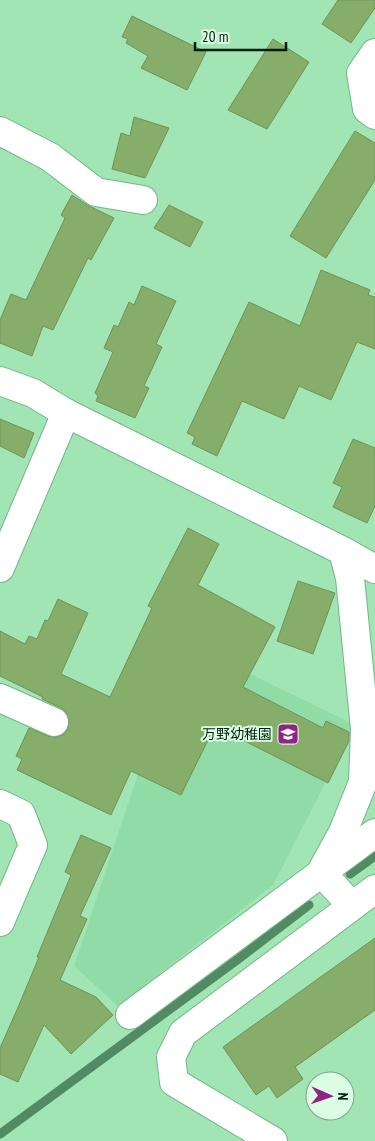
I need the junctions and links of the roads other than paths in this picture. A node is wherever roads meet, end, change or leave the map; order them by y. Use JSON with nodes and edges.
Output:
{"nodes":[{"id":1,"x":375,"y":53,"type":"edge"},
{"id":2,"x":375,"y":115,"type":"edge"},
{"id":3,"x":0,"y":131,"type":"edge"},
{"id":4,"x":143,"y":200,"type":"dead end"},
{"id":5,"x":0,"y":380,"type":"edge"},
{"id":6,"x":66,"y":412,"type":"junction"},
{"id":7,"x":343,"y":551,"type":"junction"},
{"id":8,"x":0,"y":568,"type":"edge"},
{"id":9,"x":375,"y":569,"type":"edge"},
{"id":10,"x":0,"y":698,"type":"edge"},
{"id":11,"x":54,"y":722,"type":"dead end"},
{"id":12,"x":0,"y":804,"type":"edge"},
{"id":13,"x":375,"y":833,"type":"edge"},
{"id":14,"x":322,"y":872,"type":"junction"},
{"id":15,"x":375,"y":889,"type":"edge"},
{"id":16,"x":352,"y":906,"type":"junction"},
{"id":17,"x":0,"y":922,"type":"edge"},
{"id":18,"x":130,"y":1015,"type":"dead end"},
{"id":19,"x":273,"y":1141,"type":"edge"}],
"edges":[{"from":1,"to":2,"type":"street"},
{"from":3,"to":4,"type":"street"},
{"from":5,"to":6,"type":"street"},
{"from":6,"to":7,"type":"street"},
{"from":6,"to":8,"type":"street"},
{"from":7,"to":9,"type":"street"},
{"from":7,"to":14,"type":"street"},
{"from":10,"to":11,"type":"street"},
{"from":12,"to":17,"type":"street"},
{"from":13,"to":14,"type":"street"},
{"from":14,"to":16,"type":"street"},
{"from":14,"to":18,"type":"street"},
{"from":15,"to":16,"type":"street"},
{"from":16,"to":19,"type":"street"}]}
